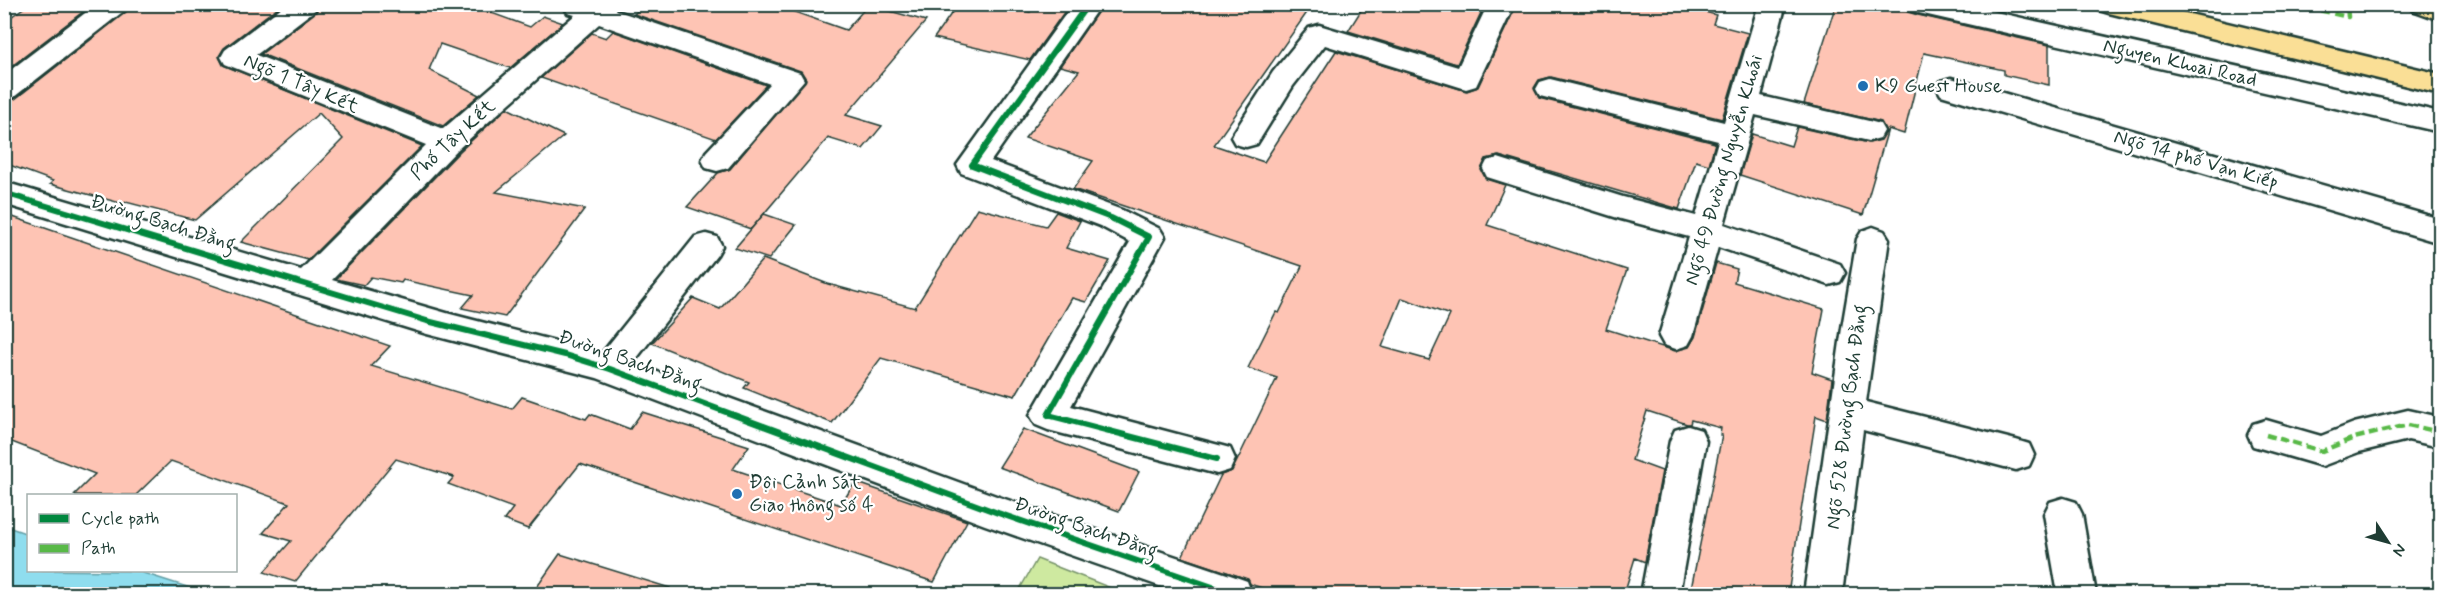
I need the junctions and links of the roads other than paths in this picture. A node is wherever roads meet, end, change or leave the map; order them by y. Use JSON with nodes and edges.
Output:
{"nodes":[{"id":1,"x":115,"y":4,"type":"edge"},
{"id":2,"x":305,"y":4,"type":"edge"},
{"id":3,"x":1088,"y":4,"type":"edge"},
{"id":4,"x":1502,"y":4,"type":"edge"},
{"id":5,"x":1773,"y":4,"type":"edge"},
{"id":6,"x":1919,"y":4,"type":"edge"},
{"id":7,"x":2109,"y":4,"type":"edge"},
{"id":8,"x":2175,"y":4,"type":"edge"},
{"id":9,"x":2422,"y":4,"type":"edge"},
{"id":10,"x":591,"y":7,"type":"edge"},
{"id":11,"x":2440,"y":11,"type":"edge"},
{"id":12,"x":2440,"y":68,"type":"edge"},
{"id":13,"x":2440,"y":84,"type":"edge"},
{"id":14,"x":1951,"y":88,"type":"dead end"},
{"id":15,"x":1550,"y":89,"type":"dead end"},
{"id":16,"x":4,"y":90,"type":"edge"},
{"id":17,"x":1744,"y":102,"type":"junction"},
{"id":18,"x":2440,"y":122,"type":"edge"},
{"id":19,"x":1869,"y":132,"type":"dead end"},
{"id":20,"x":1735,"y":135,"type":"junction"},
{"id":21,"x":1246,"y":137,"type":"dead end"},
{"id":22,"x":447,"y":142,"type":"junction"},
{"id":23,"x":717,"y":160,"type":"dead end"},
{"id":24,"x":1498,"y":169,"type":"dead end"},
{"id":25,"x":4,"y":193,"type":"edge"},
{"id":26,"x":1706,"y":230,"type":"junction"},
{"id":27,"x":2440,"y":231,"type":"edge"},
{"id":28,"x":1873,"y":239,"type":"dead end"},
{"id":29,"x":706,"y":246,"type":"dead end"},
{"id":30,"x":1829,"y":273,"type":"dead end"},
{"id":31,"x":309,"y":283,"type":"junction"},
{"id":32,"x":1676,"y":336,"type":"dead end"},
{"id":33,"x":609,"y":369,"type":"junction"},
{"id":34,"x":1848,"y":412,"type":"junction"},
{"id":35,"x":2440,"y":432,"type":"edge"},
{"id":36,"x":2266,"y":435,"type":"dead end"},
{"id":37,"x":1688,"y":441,"type":"dead end"},
{"id":38,"x":2016,"y":455,"type":"dead end"},
{"id":39,"x":1216,"y":459,"type":"dead end"},
{"id":40,"x":2063,"y":514,"type":"dead end"},
{"id":41,"x":1233,"y":594,"type":"edge"},
{"id":42,"x":1660,"y":594,"type":"edge"},
{"id":43,"x":1823,"y":594,"type":"edge"},
{"id":44,"x":2077,"y":594,"type":"edge"}],
"edges":[{"from":1,"to":16,"type":"street"},
{"from":2,"to":22,"type":"street","name":"Ngõ 1 Tây Kết"},
{"from":3,"to":39,"type":"street"},
{"from":4,"to":21,"type":"street"},
{"from":5,"to":17,"type":"street","name":"Ngõ 49 Đường Nguyễn Khoái"},
{"from":6,"to":18,"type":"street","name":"Nguyen Khoai Road"},
{"from":7,"to":13,"type":"main road","name":"Nguyen Khoai Road"},
{"from":8,"to":12,"type":"main road"},
{"from":9,"to":11,"type":"main road"},
{"from":10,"to":22,"type":"street","name":"Phố Tây Kết"},
{"from":10,"to":23,"type":"street"},
{"from":14,"to":27,"type":"street","name":"Ngõ 14 phố Vạn Kiếp"},
{"from":15,"to":20,"type":"street"},
{"from":17,"to":19,"type":"street"},
{"from":17,"to":20,"type":"street","name":"Ngõ 49 Đường Nguyễn Khoái"},
{"from":20,"to":26,"type":"street","name":"Ngõ 49 Đường Nguyễn Khoái"},
{"from":22,"to":31,"type":"street","name":"Phố Tây Kết"},
{"from":24,"to":26,"type":"street"},
{"from":25,"to":31,"type":"street","name":"Đường Bạch Đằng"},
{"from":26,"to":30,"type":"street"},
{"from":26,"to":32,"type":"street","name":"Ngõ 49 Đường Nguyễn Khoái"},
{"from":28,"to":34,"type":"street","name":"Ngõ 528 Đường Bạch Đằng"},
{"from":29,"to":33,"type":"street"},
{"from":31,"to":33,"type":"street","name":"Đường Bạch Đằng"},
{"from":33,"to":41,"type":"street","name":"Đường Bạch Đằng"},
{"from":34,"to":38,"type":"street"},
{"from":34,"to":43,"type":"street","name":"Ngõ 528 Đường Bạch Đằng"},
{"from":35,"to":36,"type":"street"},
{"from":37,"to":42,"type":"street"},
{"from":40,"to":44,"type":"street"}]}
